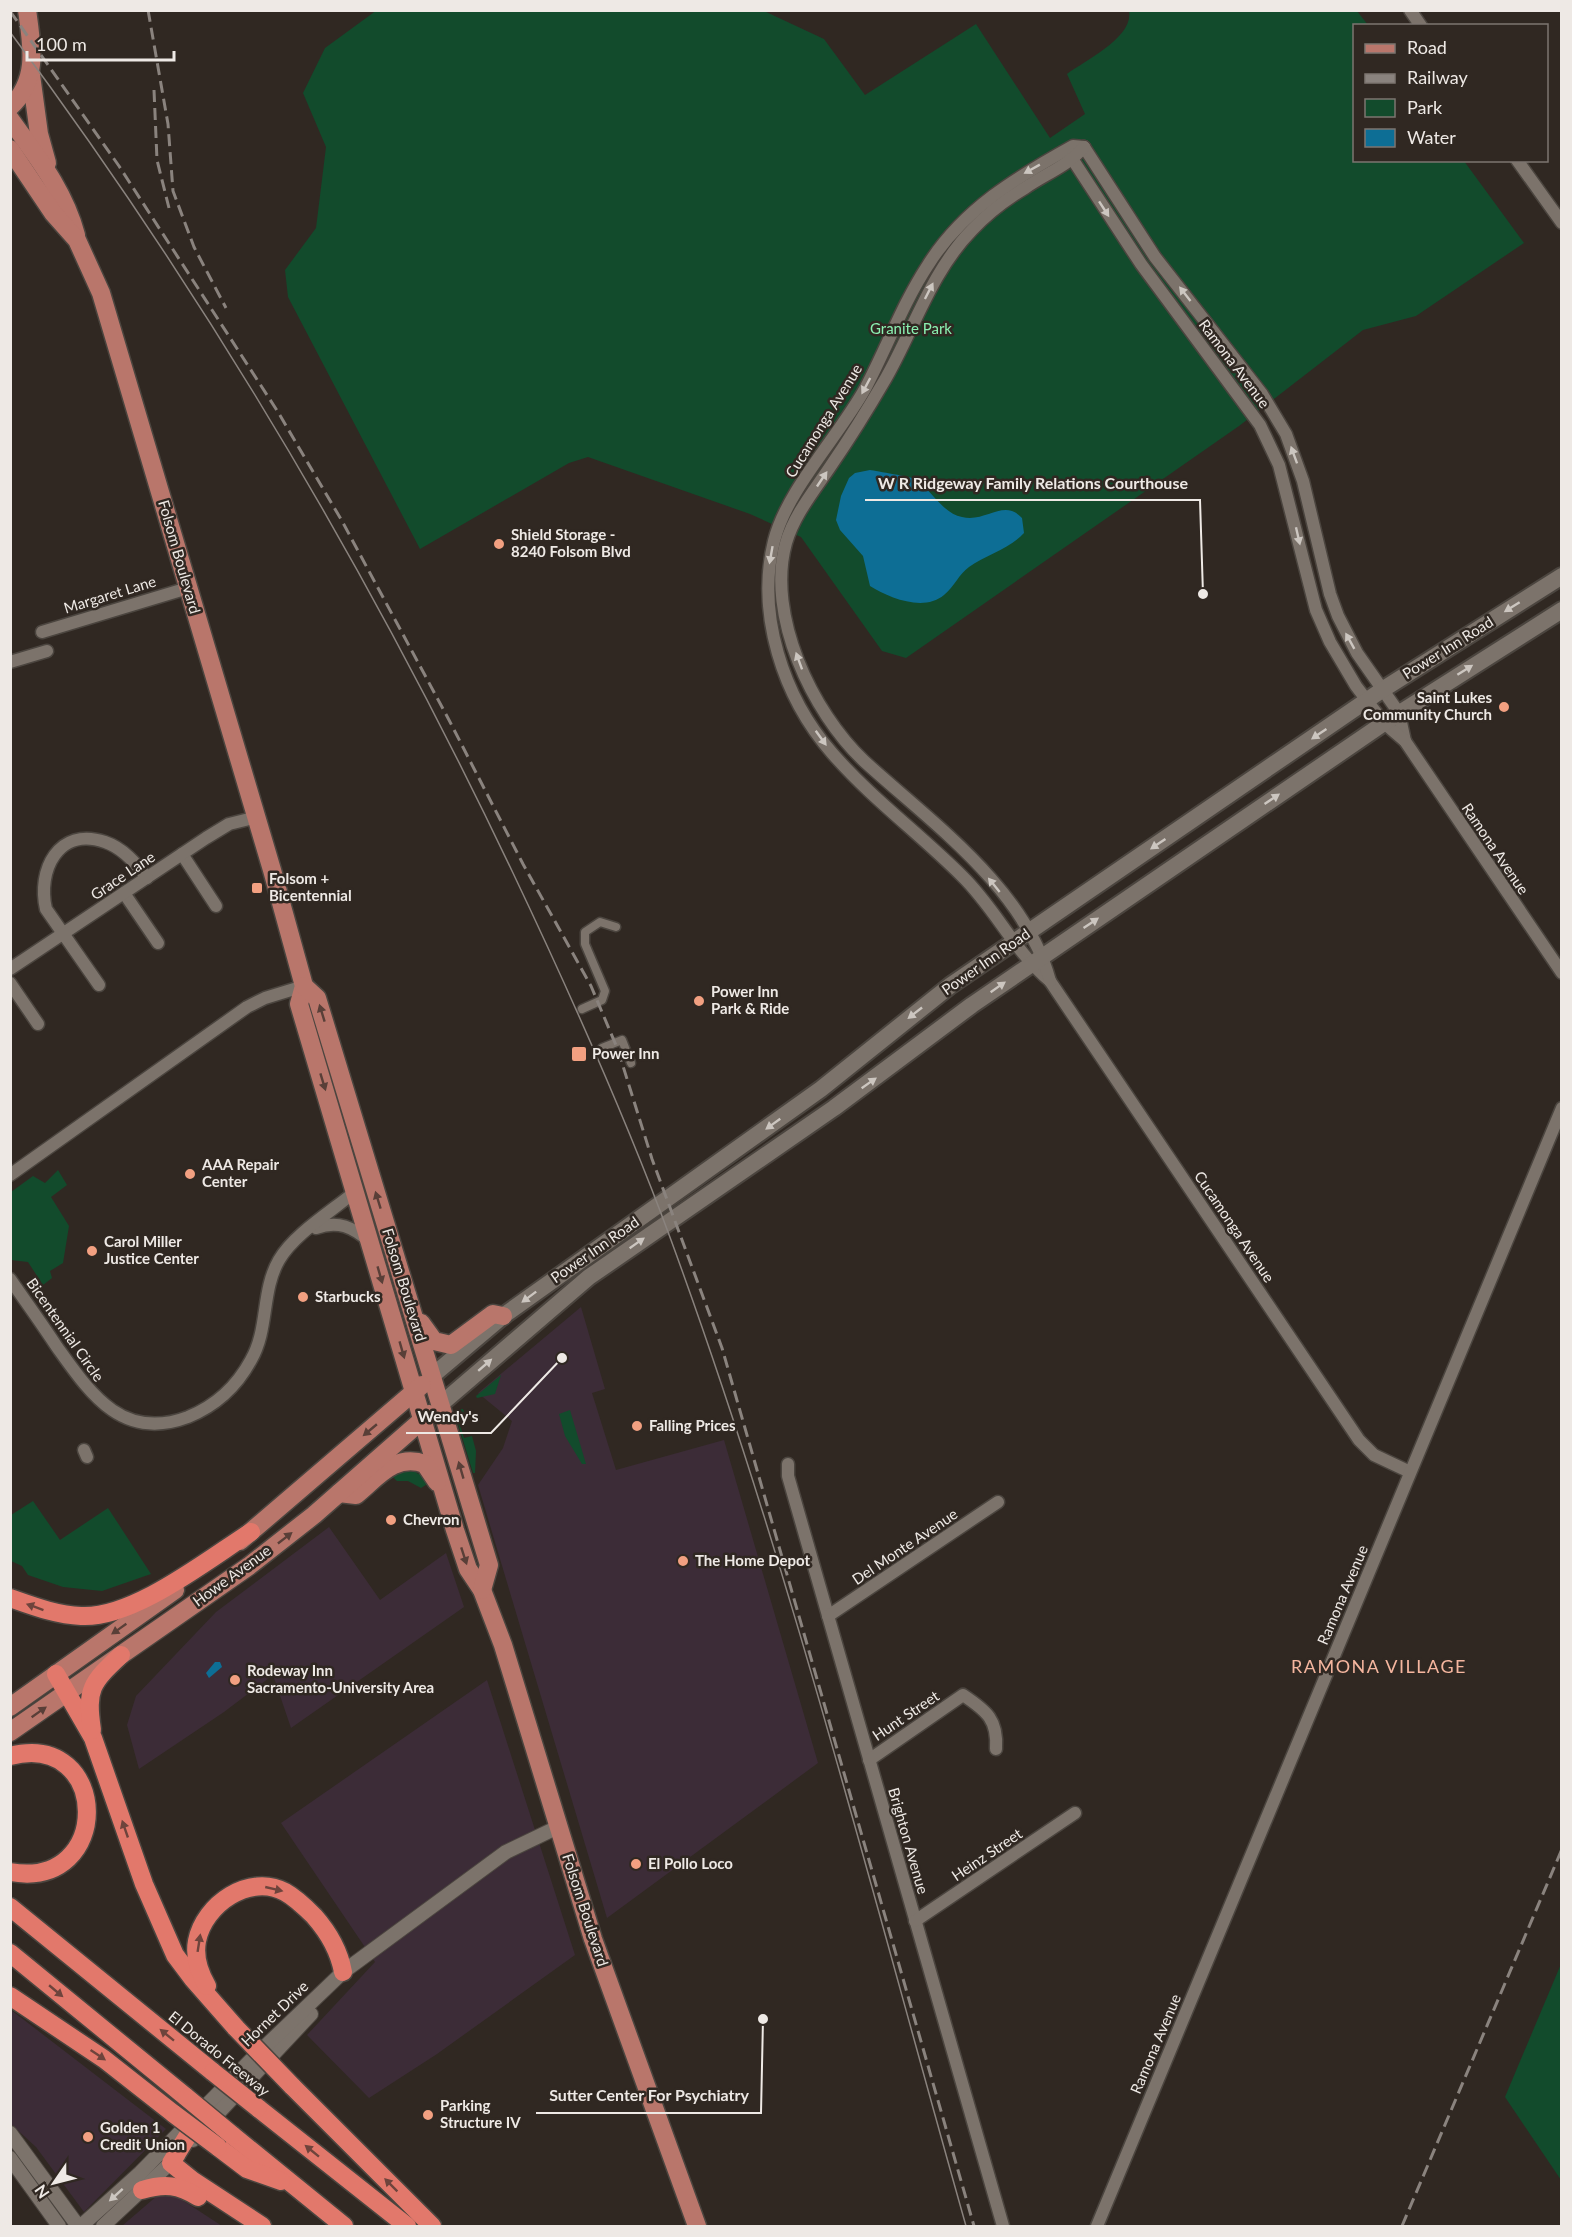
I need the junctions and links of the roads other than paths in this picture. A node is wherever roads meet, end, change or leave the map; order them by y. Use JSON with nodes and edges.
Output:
{"nodes":[{"id":1,"x":27,"y":10,"type":"edge"},
{"id":2,"x":1410,"y":10,"type":"edge"},
{"id":3,"x":1420,"y":24,"type":"edge"},
{"id":4,"x":31,"y":75,"type":"junction"},
{"id":5,"x":10,"y":85,"type":"edge"},
{"id":6,"x":10,"y":107,"type":"edge"},
{"id":7,"x":10,"y":119,"type":"edge"},
{"id":8,"x":1079,"y":146,"type":"junction"},
{"id":9,"x":10,"y":149,"type":"edge"},
{"id":10,"x":10,"y":159,"type":"edge"},
{"id":11,"x":1073,"y":160,"type":"junction"},
{"id":12,"x":1518,"y":162,"type":"edge"},
{"id":13,"x":52,"y":179,"type":"junction"},
{"id":14,"x":32,"y":182,"type":"junction"},
{"id":15,"x":1562,"y":223,"type":"edge"},
{"id":16,"x":77,"y":240,"type":"junction"},
{"id":17,"x":1562,"y":576,"type":"edge"},
{"id":18,"x":188,"y":588,"type":"junction"},
{"id":19,"x":1562,"y":610,"type":"edge"},
{"id":20,"x":42,"y":632,"type":"dead end"},
{"id":21,"x":47,"y":651,"type":"dead end"},
{"id":22,"x":10,"y":662,"type":"edge"},
{"id":23,"x":1382,"y":690,"type":"junction"},
{"id":24,"x":1367,"y":700,"type":"junction"},
{"id":25,"x":1399,"y":713,"type":"junction"},
{"id":26,"x":1384,"y":723,"type":"junction"},
{"id":27,"x":1405,"y":741,"type":"junction"},
{"id":28,"x":256,"y":817,"type":"junction"},
{"id":29,"x":182,"y":854,"type":"junction"},
{"id":30,"x":147,"y":878,"type":"junction"},
{"id":31,"x":124,"y":893,"type":"junction"},
{"id":32,"x":216,"y":906,"type":"dead end"},
{"id":33,"x":616,"y":927,"type":"dead end"},
{"id":34,"x":64,"y":933,"type":"junction"},
{"id":35,"x":1021,"y":937,"type":"junction"},
{"id":36,"x":158,"y":943,"type":"dead end"},
{"id":37,"x":1036,"y":960,"type":"junction"},
{"id":38,"x":10,"y":969,"type":"edge"},
{"id":39,"x":1562,"y":973,"type":"edge"},
{"id":40,"x":10,"y":983,"type":"edge"},
{"id":41,"x":99,"y":985,"type":"dead end"},
{"id":42,"x":304,"y":986,"type":"junction"},
{"id":43,"x":582,"y":1010,"type":"dead end"},
{"id":44,"x":38,"y":1024,"type":"dead end"},
{"id":45,"x":602,"y":1048,"type":"dead end"},
{"id":46,"x":631,"y":1063,"type":"dead end"},
{"id":47,"x":1562,"y":1108,"type":"edge"},
{"id":48,"x":10,"y":1175,"type":"edge"},
{"id":49,"x":356,"y":1191,"type":"junction"},
{"id":50,"x":303,"y":1232,"type":"junction"},
{"id":51,"x":371,"y":1242,"type":"junction"},
{"id":52,"x":10,"y":1279,"type":"edge"},
{"id":53,"x":412,"y":1310,"type":"junction"},
{"id":54,"x":503,"y":1316,"type":"junction"},
{"id":55,"x":432,"y":1376,"type":"junction"},
{"id":56,"x":415,"y":1392,"type":"junction"},
{"id":57,"x":441,"y":1404,"type":"junction"},
{"id":58,"x":423,"y":1420,"type":"junction"},
{"id":59,"x":788,"y":1464,"type":"dead end"},
{"id":60,"x":1410,"y":1472,"type":"junction"},
{"id":61,"x":339,"y":1493,"type":"junction"},
{"id":62,"x":445,"y":1493,"type":"junction"},
{"id":63,"x":998,"y":1502,"type":"dead end"},
{"id":64,"x":251,"y":1532,"type":"junction"},
{"id":65,"x":482,"y":1590,"type":"junction"},
{"id":66,"x":10,"y":1598,"type":"edge"},
{"id":67,"x":828,"y":1616,"type":"junction"},
{"id":68,"x":121,"y":1655,"type":"junction"},
{"id":69,"x":56,"y":1674,"type":"junction"},
{"id":70,"x":67,"y":1692,"type":"junction"},
{"id":71,"x":10,"y":1707,"type":"edge"},
{"id":72,"x":10,"y":1732,"type":"edge"},
{"id":73,"x":93,"y":1738,"type":"junction"},
{"id":74,"x":996,"y":1749,"type":"dead end"},
{"id":75,"x":10,"y":1756,"type":"edge"},
{"id":76,"x":869,"y":1760,"type":"junction"},
{"id":77,"x":1075,"y":1813,"type":"dead end"},
{"id":78,"x":558,"y":1827,"type":"junction"},
{"id":79,"x":10,"y":1872,"type":"edge"},
{"id":80,"x":10,"y":1907,"type":"edge"},
{"id":81,"x":915,"y":1921,"type":"junction"},
{"id":82,"x":10,"y":1953,"type":"edge"},
{"id":83,"x":366,"y":1956,"type":"junction"},
{"id":84,"x":343,"y":1972,"type":"junction"},
{"id":85,"x":10,"y":1996,"type":"edge"},
{"id":86,"x":230,"y":2022,"type":"junction"},
{"id":87,"x":191,"y":2122,"type":"junction"},
{"id":88,"x":10,"y":2133,"type":"edge"},
{"id":89,"x":10,"y":2158,"type":"edge"},
{"id":90,"x":171,"y":2163,"type":"junction"},
{"id":91,"x":296,"y":2187,"type":"junction"},
{"id":92,"x":142,"y":2190,"type":"junction"},
{"id":93,"x":234,"y":2208,"type":"junction"},
{"id":94,"x":108,"y":2224,"type":"edge"},
{"id":95,"x":58,"y":2226,"type":"edge"},
{"id":96,"x":80,"y":2226,"type":"edge"},
{"id":97,"x":262,"y":2226,"type":"edge"},
{"id":98,"x":344,"y":2226,"type":"edge"},
{"id":99,"x":407,"y":2226,"type":"edge"},
{"id":100,"x":432,"y":2226,"type":"edge"},
{"id":101,"x":697,"y":2226,"type":"edge"},
{"id":102,"x":1003,"y":2226,"type":"edge"},
{"id":103,"x":1098,"y":2226,"type":"edge"}],
"edges":[{"from":1,"to":4,"type":"main road"},
{"from":2,"to":3,"type":"street"},
{"from":4,"to":5,"type":"main road"},
{"from":4,"to":6,"type":"main road"},
{"from":4,"to":13,"type":"main road"},
{"from":7,"to":13,"type":"main road"},
{"from":8,"to":11,"type":"street","name":"Cucamonga Avenue"},
{"from":23,"to":8,"type":"street","name":"Ramona Avenue","one_way":true},
{"from":8,"to":35,"type":"street","name":"Cucamonga Avenue","one_way":true},
{"from":9,"to":14,"type":"main road","name":"Folsom Boulevard"},
{"from":10,"to":14,"type":"main road"},
{"from":11,"to":24,"type":"street","name":"Ramona Avenue","one_way":true},
{"from":35,"to":11,"type":"street","name":"Cucamonga Avenue","one_way":true},
{"from":12,"to":15,"type":"street"},
{"from":13,"to":16,"type":"main road"},
{"from":14,"to":16,"type":"main road","name":"Folsom Boulevard"},
{"from":16,"to":18,"type":"main road","name":"Folsom Boulevard"},
{"from":17,"to":23,"type":"main road","name":"Power Inn Road","one_way":true},
{"from":18,"to":20,"type":"street","name":"Margaret Lane"},
{"from":18,"to":28,"type":"main road","name":"Folsom Boulevard"},
{"from":25,"to":19,"type":"main road","name":"Power Inn Road","one_way":true},
{"from":21,"to":22,"type":"street"},
{"from":23,"to":24,"type":"main road","name":"Power Inn Road"},
{"from":23,"to":25,"type":"street","name":"Ramona Avenue"},
{"from":24,"to":26,"type":"street","name":"Ramona Avenue"},
{"from":24,"to":35,"type":"main road","name":"Power Inn Road","one_way":true},
{"from":25,"to":26,"type":"main road","name":"Power Inn Road"},
{"from":25,"to":27,"type":"street","name":"Ramona Avenue"},
{"from":26,"to":27,"type":"street","name":"Ramona Avenue"},
{"from":37,"to":26,"type":"main road","name":"Power Inn Road","one_way":true},
{"from":27,"to":39,"type":"street","name":"Ramona Avenue"},
{"from":28,"to":29,"type":"street","name":"Grace Lane"},
{"from":28,"to":42,"type":"main road","name":"Folsom Boulevard"},
{"from":29,"to":30,"type":"street","name":"Grace Lane"},
{"from":29,"to":32,"type":"street"},
{"from":30,"to":31,"type":"street","name":"Grace Lane"},
{"from":30,"to":34,"type":"street"},
{"from":31,"to":34,"type":"street","name":"Grace Lane"},
{"from":31,"to":36,"type":"street"},
{"from":33,"to":43,"type":"street"},
{"from":34,"to":38,"type":"street","name":"Grace Lane"},
{"from":34,"to":41,"type":"street"},
{"from":35,"to":37,"type":"street","name":"Cucamonga Avenue"},
{"from":35,"to":54,"type":"main road","name":"Power Inn Road","one_way":true},
{"from":57,"to":37,"type":"main road","name":"Power Inn Road","one_way":true},
{"from":37,"to":60,"type":"street","name":"Cucamonga Avenue"},
{"from":40,"to":44,"type":"street"},
{"from":42,"to":48,"type":"street"},
{"from":42,"to":49,"type":"main road","name":"Folsom Boulevard","one_way":true},
{"from":53,"to":42,"type":"main road","name":"Folsom Boulevard","one_way":true},
{"from":45,"to":46,"type":"street"},
{"from":47,"to":60,"type":"street","name":"Ramona Avenue"},
{"from":49,"to":50,"type":"street","name":"Bicentennial Circle"},
{"from":49,"to":51,"type":"main road","name":"Folsom Boulevard"},
{"from":50,"to":51,"type":"street"},
{"from":50,"to":52,"type":"street","name":"Bicentennial Circle"},
{"from":51,"to":56,"type":"main road","name":"Folsom Boulevard","one_way":true},
{"from":53,"to":54,"type":"main road"},
{"from":53,"to":55,"type":"main road","name":"Folsom Boulevard"},
{"from":54,"to":55,"type":"main road","name":"Power Inn Road"},
{"from":55,"to":56,"type":"main road","name":"Howe Avenue"},
{"from":55,"to":57,"type":"main road","name":"Folsom Boulevard"},
{"from":56,"to":58,"type":"main road","name":"Folsom Boulevard"},
{"from":56,"to":64,"type":"main road","name":"Howe Avenue","one_way":true},
{"from":57,"to":58,"type":"main road","name":"Howe Avenue"},
{"from":65,"to":57,"type":"main road","name":"Folsom Boulevard","one_way":true},
{"from":58,"to":61,"type":"main road","name":"Howe Avenue"},
{"from":58,"to":62,"type":"main road","name":"Folsom Boulevard"},
{"from":59,"to":67,"type":"street","name":"Brighton Avenue"},
{"from":60,"to":103,"type":"street","name":"Ramona Avenue"},
{"from":61,"to":62,"type":"main road"},
{"from":68,"to":61,"type":"main road","name":"Howe Avenue","one_way":true},
{"from":62,"to":65,"type":"main road","name":"Folsom Boulevard","one_way":true},
{"from":63,"to":67,"type":"street","name":"Del Monte Avenue"},
{"from":64,"to":66,"type":"highway","one_way":true},
{"from":64,"to":69,"type":"main road","name":"Howe Avenue","one_way":true},
{"from":65,"to":78,"type":"main road","name":"Folsom Boulevard"},
{"from":67,"to":76,"type":"street","name":"Brighton Avenue"},
{"from":68,"to":70,"type":"main road","name":"Howe Avenue"},
{"from":68,"to":73,"type":"highway"},
{"from":69,"to":70,"type":"highway"},
{"from":69,"to":71,"type":"main road","name":"Howe Avenue"},
{"from":72,"to":70,"type":"main road","name":"Howe Avenue","one_way":true},
{"from":70,"to":73,"type":"highway"},
{"from":86,"to":73,"type":"highway","one_way":true},
{"from":74,"to":76,"type":"street","name":"Hunt Street"},
{"from":75,"to":79,"type":"highway"},
{"from":76,"to":81,"type":"street","name":"Brighton Avenue"},
{"from":77,"to":81,"type":"street","name":"Heinz Street"},
{"from":78,"to":83,"type":"street","name":"Hornet Drive"},
{"from":78,"to":101,"type":"main road","name":"Folsom Boulevard"},
{"from":99,"to":80,"type":"highway","name":"El Dorado Freeway","one_way":true,"bridge":true},
{"from":81,"to":102,"type":"street","name":"Brighton Avenue"},
{"from":82,"to":91,"type":"highway","one_way":true,"bridge":true},
{"from":83,"to":84,"type":"street","name":"Hornet Drive"},
{"from":83,"to":90,"type":"street","name":"Hornet Drive"},
{"from":86,"to":84,"type":"highway","one_way":true},
{"from":84,"to":87,"type":"street","name":"Hornet Drive"},
{"from":85,"to":91,"type":"highway","one_way":true,"bridge":true},
{"from":100,"to":86,"type":"highway","one_way":true,"bridge":true},
{"from":87,"to":90,"type":"highway"},
{"from":87,"to":96,"type":"street","name":"Hornet Drive","one_way":true},
{"from":88,"to":96,"type":"street"},
{"from":89,"to":95,"type":"street"},
{"from":90,"to":92,"type":"street","name":"Hornet Drive"},
{"from":90,"to":93,"type":"highway"},
{"from":91,"to":98,"type":"highway"},
{"from":92,"to":93,"type":"highway"},
{"from":92,"to":94,"type":"street","name":"Hornet Drive"},
{"from":93,"to":97,"type":"highway"}]}
